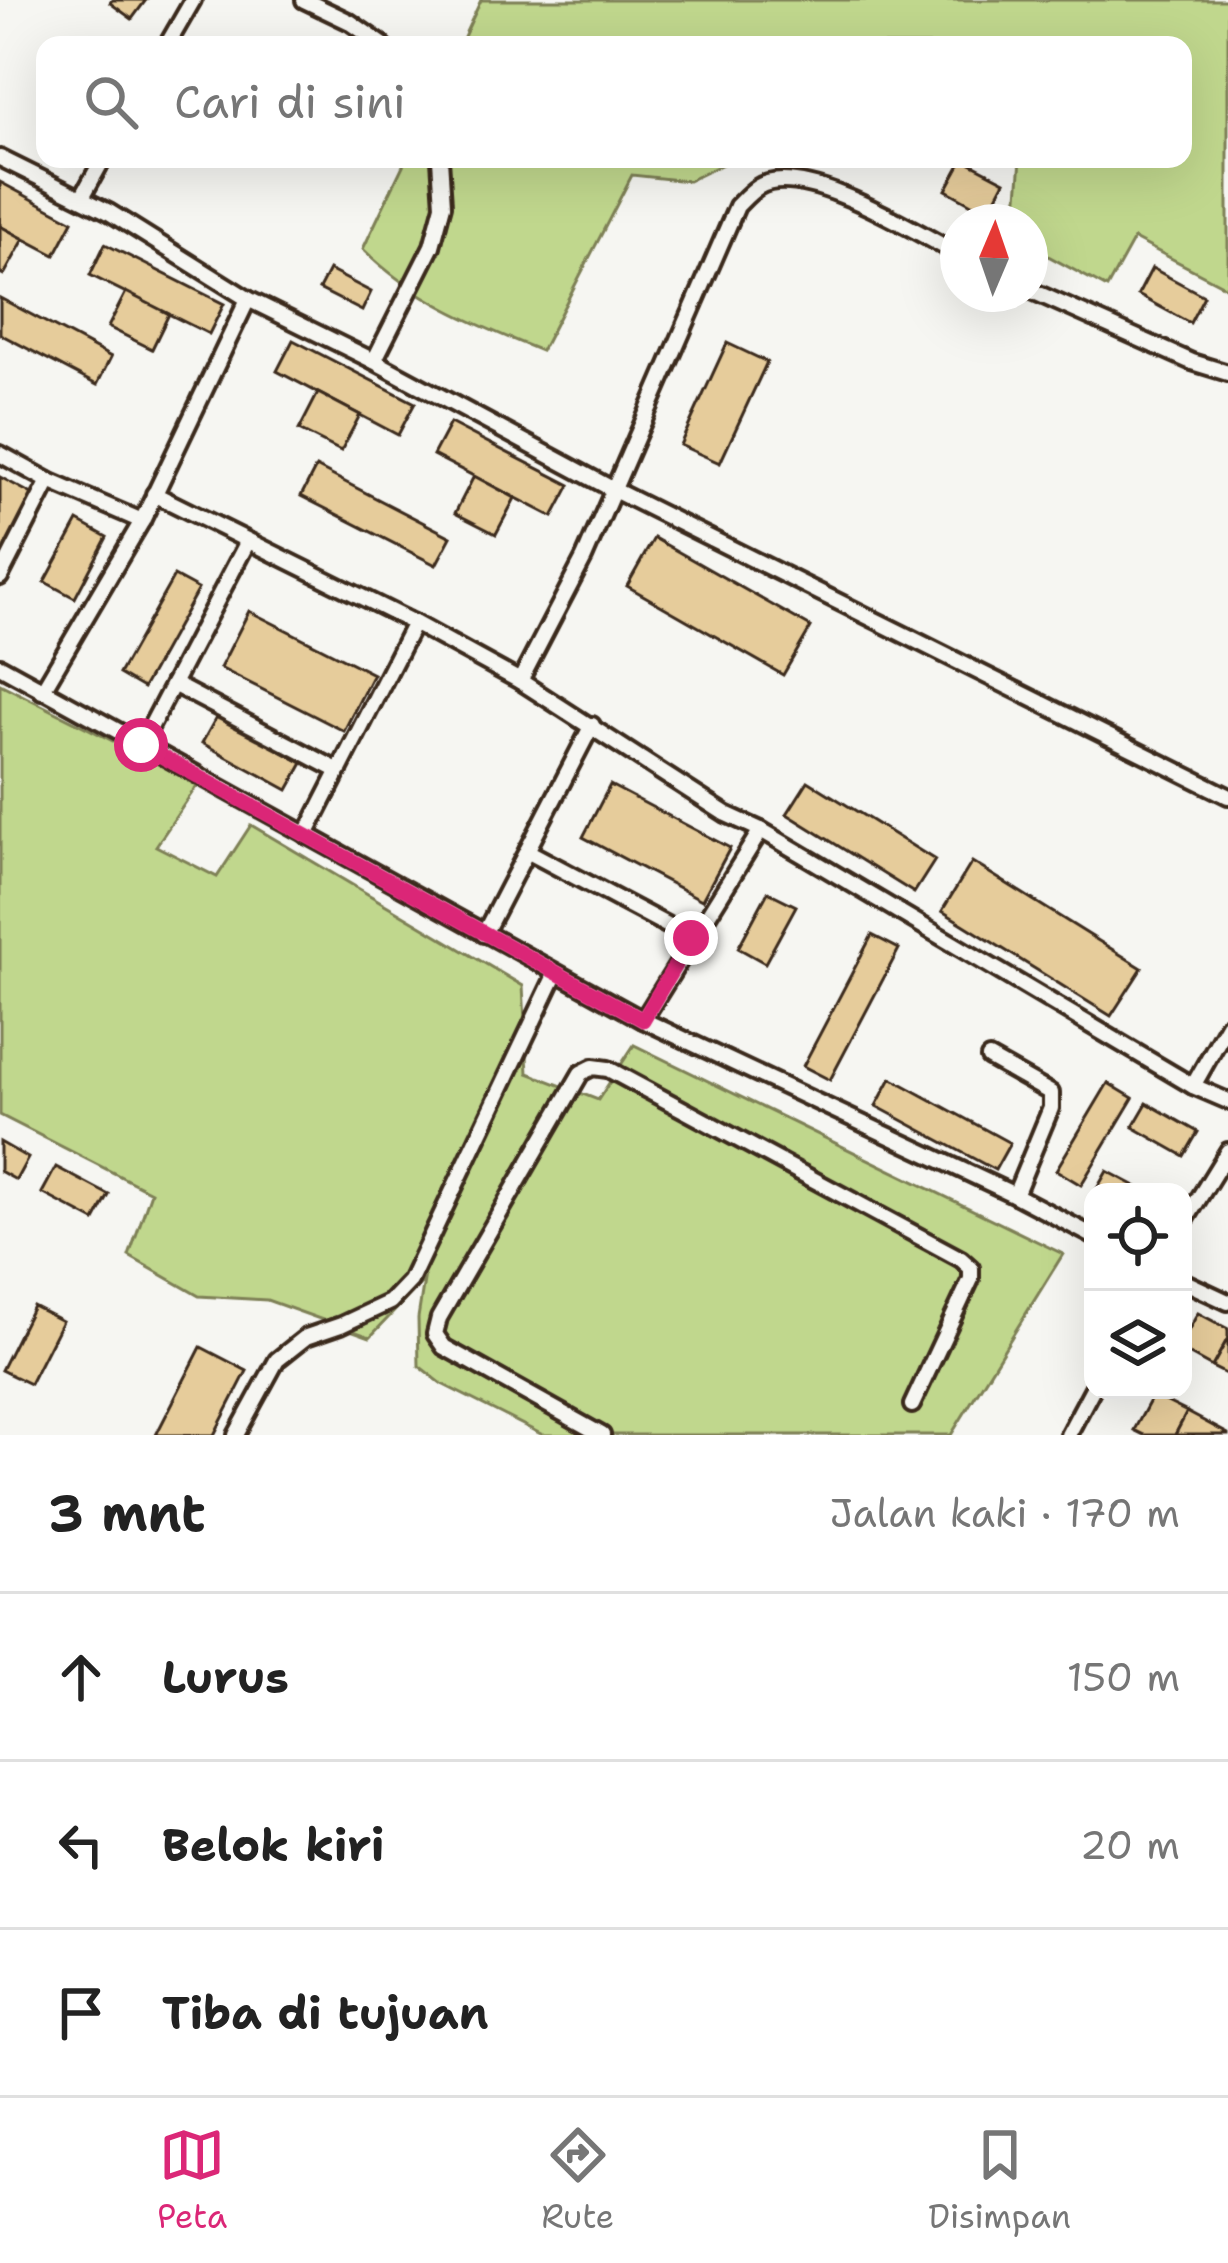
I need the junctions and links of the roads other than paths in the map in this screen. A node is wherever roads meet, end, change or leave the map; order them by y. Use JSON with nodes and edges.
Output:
{"nodes":[{"id":1,"x":193,"y":0,"type":"edge"},
{"id":2,"x":304,"y":0,"type":"edge"},
{"id":3,"x":171,"y":36,"type":"edge"},
{"id":4,"x":370,"y":36,"type":"edge"},
{"id":5,"x":0,"y":158,"type":"edge"},
{"id":6,"x":98,"y":168,"type":"edge"},
{"id":7,"x":441,"y":168,"type":"edge"},
{"id":8,"x":82,"y":197,"type":"junction"},
{"id":9,"x":940,"y":245,"type":"edge"},
{"id":10,"x":1048,"y":298,"type":"edge"},
{"id":11,"x":248,"y":299,"type":"junction"},
{"id":12,"x":374,"y":361,"type":"junction"},
{"id":13,"x":1228,"y":373,"type":"edge"},
{"id":14,"x":0,"y":454,"type":"edge"},
{"id":15,"x":49,"y":481,"type":"junction"},
{"id":16,"x":614,"y":490,"type":"junction"},
{"id":17,"x":154,"y":494,"type":"junction"},
{"id":18,"x":142,"y":521,"type":"junction"},
{"id":19,"x":248,"y":541,"type":"junction"},
{"id":20,"x":0,"y":577,"type":"edge"},
{"id":21,"x":414,"y":623,"type":"junction"},
{"id":22,"x":0,"y":667,"type":"edge"},
{"id":23,"x":520,"y":681,"type":"junction"},
{"id":24,"x":173,"y":683,"type":"junction"},
{"id":25,"x":42,"y":691,"type":"junction"},
{"id":26,"x":592,"y":725,"type":"junction"},
{"id":27,"x":141,"y":745,"type":"junction"},
{"id":28,"x":339,"y":771,"type":"junction"},
{"id":29,"x":1228,"y":796,"type":"edge"},
{"id":30,"x":761,"y":830,"type":"junction"},
{"id":31,"x":306,"y":836,"type":"junction"},
{"id":32,"x":526,"y":851,"type":"junction"},
{"id":33,"x":484,"y":934,"type":"junction"},
{"id":34,"x":691,"y":938,"type":"junction"},
{"id":35,"x":556,"y":974,"type":"junction"},
{"id":36,"x":643,"y":1020,"type":"junction"},
{"id":37,"x":1228,"y":1024,"type":"edge"},
{"id":38,"x":989,"y":1058,"type":"dead end"},
{"id":39,"x":1193,"y":1086,"type":"junction"},
{"id":40,"x":1228,"y":1101,"type":"edge"},
{"id":41,"x":1228,"y":1151,"type":"edge"},
{"id":42,"x":1015,"y":1195,"type":"junction"},
{"id":43,"x":1192,"y":1209,"type":"edge"},
{"id":44,"x":1084,"y":1231,"type":"edge"},
{"id":45,"x":1192,"y":1285,"type":"edge"},
{"id":46,"x":1228,"y":1302,"type":"edge"},
{"id":47,"x":1087,"y":1399,"type":"edge"},
{"id":48,"x":912,"y":1405,"type":"dead end"},
{"id":49,"x":236,"y":1435,"type":"edge"},
{"id":50,"x":602,"y":1435,"type":"edge"},
{"id":51,"x":1068,"y":1435,"type":"edge"}],
"edges":[{"from":1,"to":3,"type":"lane"},
{"from":2,"to":4,"type":"lane"},
{"from":5,"to":8,"type":"lane"},
{"from":6,"to":8,"type":"lane"},
{"from":7,"to":12,"type":"lane"},
{"from":8,"to":11,"type":"lane"},
{"from":9,"to":16,"type":"lane"},
{"from":10,"to":13,"type":"lane"},
{"from":11,"to":12,"type":"lane"},
{"from":11,"to":17,"type":"lane"},
{"from":12,"to":16,"type":"lane"},
{"from":14,"to":15,"type":"lane"},
{"from":15,"to":18,"type":"lane"},
{"from":15,"to":20,"type":"lane"},
{"from":16,"to":23,"type":"lane"},
{"from":16,"to":29,"type":"lane"},
{"from":17,"to":18,"type":"lane"},
{"from":17,"to":19,"type":"lane"},
{"from":18,"to":25,"type":"lane"},
{"from":19,"to":21,"type":"lane"},
{"from":19,"to":24,"type":"lane"},
{"from":21,"to":23,"type":"lane"},
{"from":21,"to":28,"type":"lane"},
{"from":22,"to":25,"type":"lane"},
{"from":23,"to":26,"type":"lane"},
{"from":24,"to":27,"type":"lane"},
{"from":24,"to":28,"type":"lane"},
{"from":25,"to":27,"type":"lane"},
{"from":26,"to":30,"type":"lane"},
{"from":26,"to":32,"type":"lane"},
{"from":27,"to":31,"type":"lane"},
{"from":28,"to":31,"type":"lane"},
{"from":30,"to":34,"type":"lane"},
{"from":30,"to":39,"type":"lane"},
{"from":31,"to":33,"type":"lane"},
{"from":32,"to":33,"type":"lane"},
{"from":32,"to":34,"type":"lane"},
{"from":33,"to":35,"type":"lane"},
{"from":34,"to":36,"type":"lane"},
{"from":35,"to":36,"type":"lane"},
{"from":35,"to":49,"type":"lane"},
{"from":36,"to":42,"type":"lane"},
{"from":37,"to":39,"type":"lane"},
{"from":38,"to":42,"type":"lane"},
{"from":39,"to":40,"type":"lane"},
{"from":41,"to":43,"type":"lane"},
{"from":42,"to":44,"type":"lane"},
{"from":45,"to":46,"type":"lane"},
{"from":47,"to":51,"type":"lane"},
{"from":48,"to":50,"type":"lane"}]}
